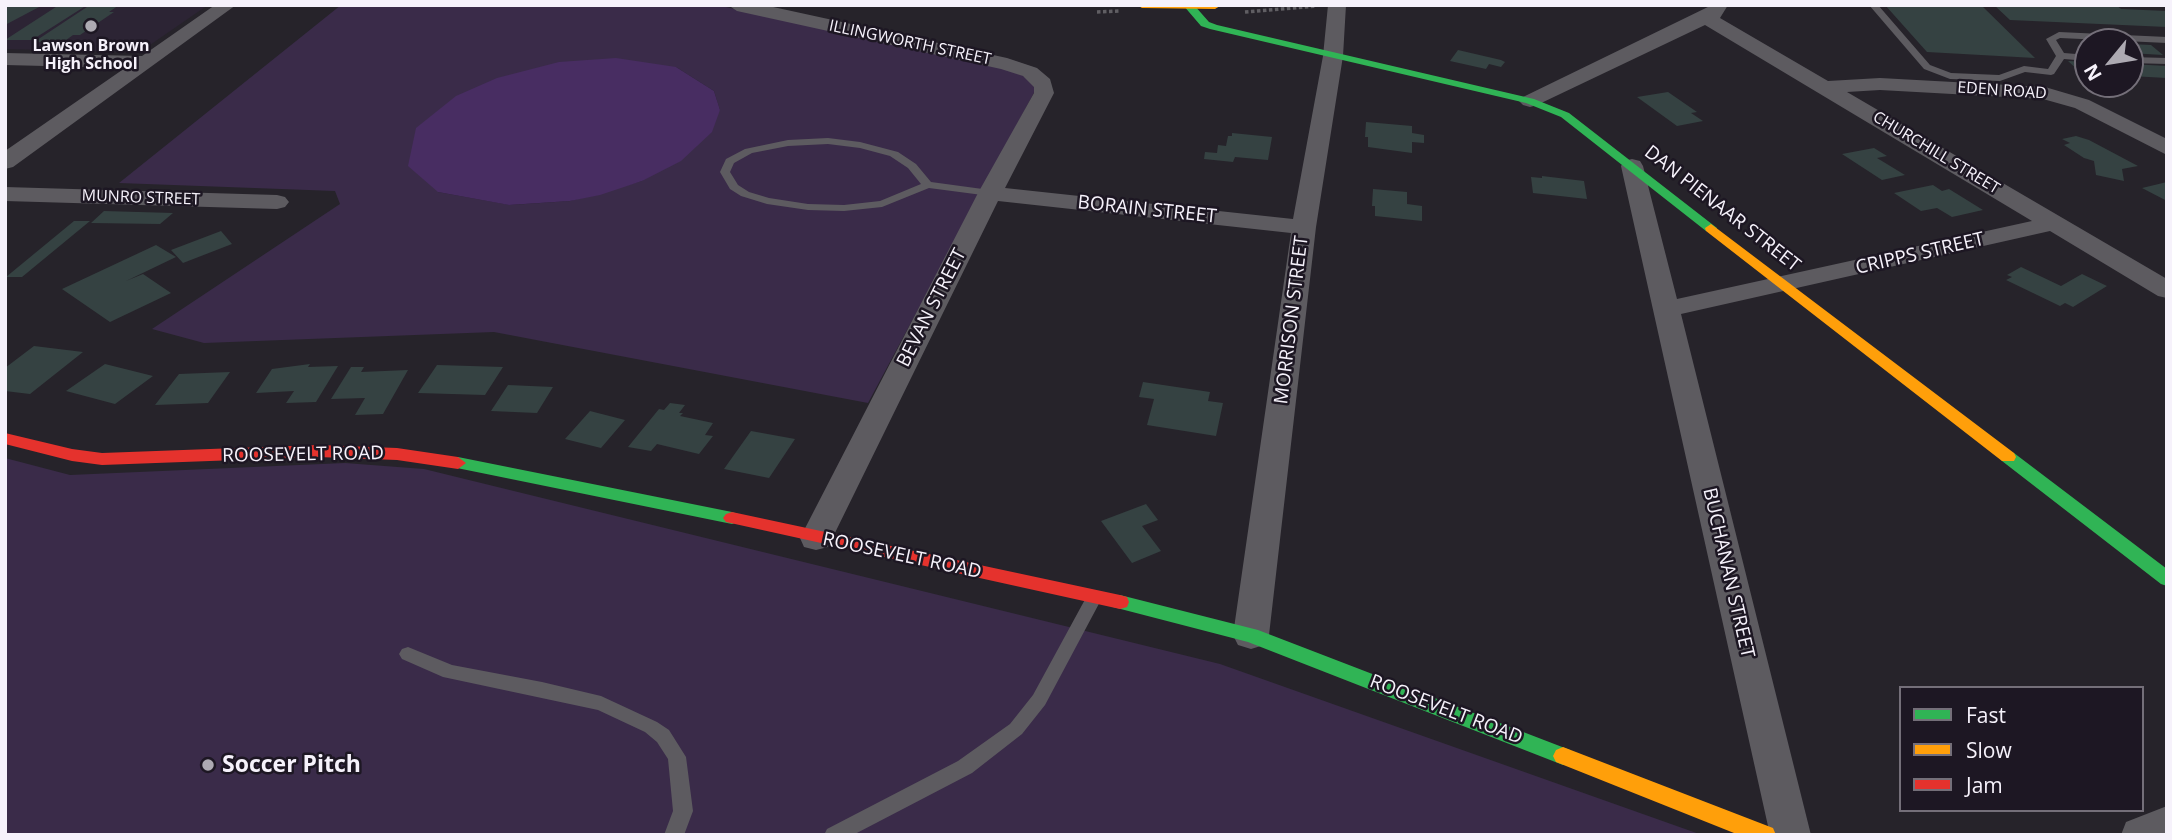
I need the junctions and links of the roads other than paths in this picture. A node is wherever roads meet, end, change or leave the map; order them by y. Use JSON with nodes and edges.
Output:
{"nodes":[{"id":1,"x":227,"y":5,"type":"edge"},
{"id":2,"x":737,"y":5,"type":"edge"},
{"id":3,"x":1142,"y":5,"type":"edge"},
{"id":4,"x":1234,"y":5,"type":"edge"},
{"id":5,"x":1337,"y":5,"type":"edge"},
{"id":6,"x":1873,"y":5,"type":"edge"},
{"id":7,"x":1188,"y":6,"type":"edge"},
{"id":8,"x":1713,"y":11,"type":"edge"},
{"id":9,"x":2167,"y":40,"type":"edge"},
{"id":10,"x":1334,"y":56,"type":"junction"},
{"id":11,"x":2061,"y":56,"type":"junction"},
{"id":12,"x":2074,"y":57,"type":"edge"},
{"id":13,"x":5,"y":59,"type":"edge"},
{"id":14,"x":2144,"y":60,"type":"edge"},
{"id":15,"x":2167,"y":61,"type":"edge"},
{"id":16,"x":145,"y":62,"type":"junction"},
{"id":17,"x":1040,"y":79,"type":"joint"},
{"id":18,"x":2048,"y":83,"type":"junction"},
{"id":19,"x":1826,"y":87,"type":"junction"},
{"id":20,"x":1530,"y":101,"type":"junction"},
{"id":21,"x":2167,"y":148,"type":"edge"},
{"id":22,"x":5,"y":162,"type":"edge"},
{"id":23,"x":1632,"y":166,"type":"junction"},
{"id":24,"x":928,"y":185,"type":"junction"},
{"id":25,"x":990,"y":193,"type":"junction"},
{"id":26,"x":5,"y":194,"type":"edge"},
{"id":27,"x":277,"y":202,"type":"dead end"},
{"id":28,"x":2054,"y":223,"type":"junction"},
{"id":29,"x":1304,"y":227,"type":"junction"},
{"id":30,"x":1785,"y":284,"type":"junction"},
{"id":31,"x":2167,"y":290,"type":"edge"},
{"id":32,"x":1665,"y":310,"type":"junction"},
{"id":33,"x":5,"y":438,"type":"edge"},
{"id":34,"x":816,"y":538,"type":"junction"},
{"id":35,"x":2167,"y":579,"type":"edge"},
{"id":36,"x":1094,"y":596,"type":"junction"},
{"id":37,"x":1251,"y":635,"type":"junction"},
{"id":38,"x":408,"y":654,"type":"dead end"},
{"id":39,"x":2167,"y":825,"type":"edge"},
{"id":40,"x":674,"y":835,"type":"edge"},
{"id":41,"x":834,"y":835,"type":"edge"},
{"id":42,"x":1765,"y":835,"type":"edge"},
{"id":43,"x":1791,"y":835,"type":"edge"},
{"id":44,"x":2141,"y":835,"type":"edge"}],
"edges":[{"from":1,"to":16,"type":"street"},
{"from":2,"to":17,"type":"street","name":"ILLINGWORTH STREET"},
{"from":3,"to":7,"type":"street"},
{"from":4,"to":7,"type":"street"},
{"from":5,"to":10,"type":"street","name":"MORRISON STREET"},
{"from":6,"to":18,"type":"lane"},
{"from":7,"to":10,"type":"street","name":"DAN PIENAAR STREET"},
{"from":8,"to":19,"type":"street","name":"CHURCHILL STREET"},
{"from":8,"to":20,"type":"street"},
{"from":9,"to":11,"type":"lane"},
{"from":10,"to":20,"type":"street","name":"DAN PIENAAR STREET"},
{"from":10,"to":29,"type":"street","name":"MORRISON STREET"},
{"from":11,"to":12,"type":"lane"},
{"from":11,"to":18,"type":"lane"},
{"from":13,"to":16,"type":"street"},
{"from":14,"to":15,"type":"lane"},
{"from":16,"to":22,"type":"street"},
{"from":17,"to":25,"type":"street","name":"BEVAN STREET"},
{"from":18,"to":19,"type":"street","name":"EDEN ROAD"},
{"from":18,"to":21,"type":"street","name":"EDEN ROAD"},
{"from":19,"to":28,"type":"street","name":"CHURCHILL STREET"},
{"from":20,"to":23,"type":"street","name":"DAN PIENAAR STREET"},
{"from":23,"to":30,"type":"street","name":"DAN PIENAAR STREET"},
{"from":23,"to":32,"type":"street","name":"BUCHANAN STREET"},
{"from":24,"to":24,"type":"lane"},
{"from":24,"to":25,"type":"lane"},
{"from":25,"to":29,"type":"street","name":"BORAIN STREET"},
{"from":25,"to":34,"type":"street","name":"BEVAN STREET"},
{"from":26,"to":27,"type":"street","name":"MUNRO STREET"},
{"from":28,"to":30,"type":"street","name":"CRIPPS STREET"},
{"from":28,"to":31,"type":"street","name":"CHURCHILL STREET"},
{"from":29,"to":37,"type":"street","name":"MORRISON STREET"},
{"from":30,"to":32,"type":"street"},
{"from":30,"to":35,"type":"street","name":"DAN PIENAAR STREET"},
{"from":32,"to":43,"type":"street","name":"BUCHANAN STREET"},
{"from":33,"to":34,"type":"street","name":"ROOSEVELT ROAD"},
{"from":34,"to":36,"type":"street","name":"ROOSEVELT ROAD"},
{"from":36,"to":37,"type":"street","name":"ROOSEVELT ROAD"},
{"from":36,"to":41,"type":"lane"},
{"from":37,"to":42,"type":"street","name":"ROOSEVELT ROAD"},
{"from":38,"to":40,"type":"lane"},
{"from":39,"to":44,"type":"street"}]}
